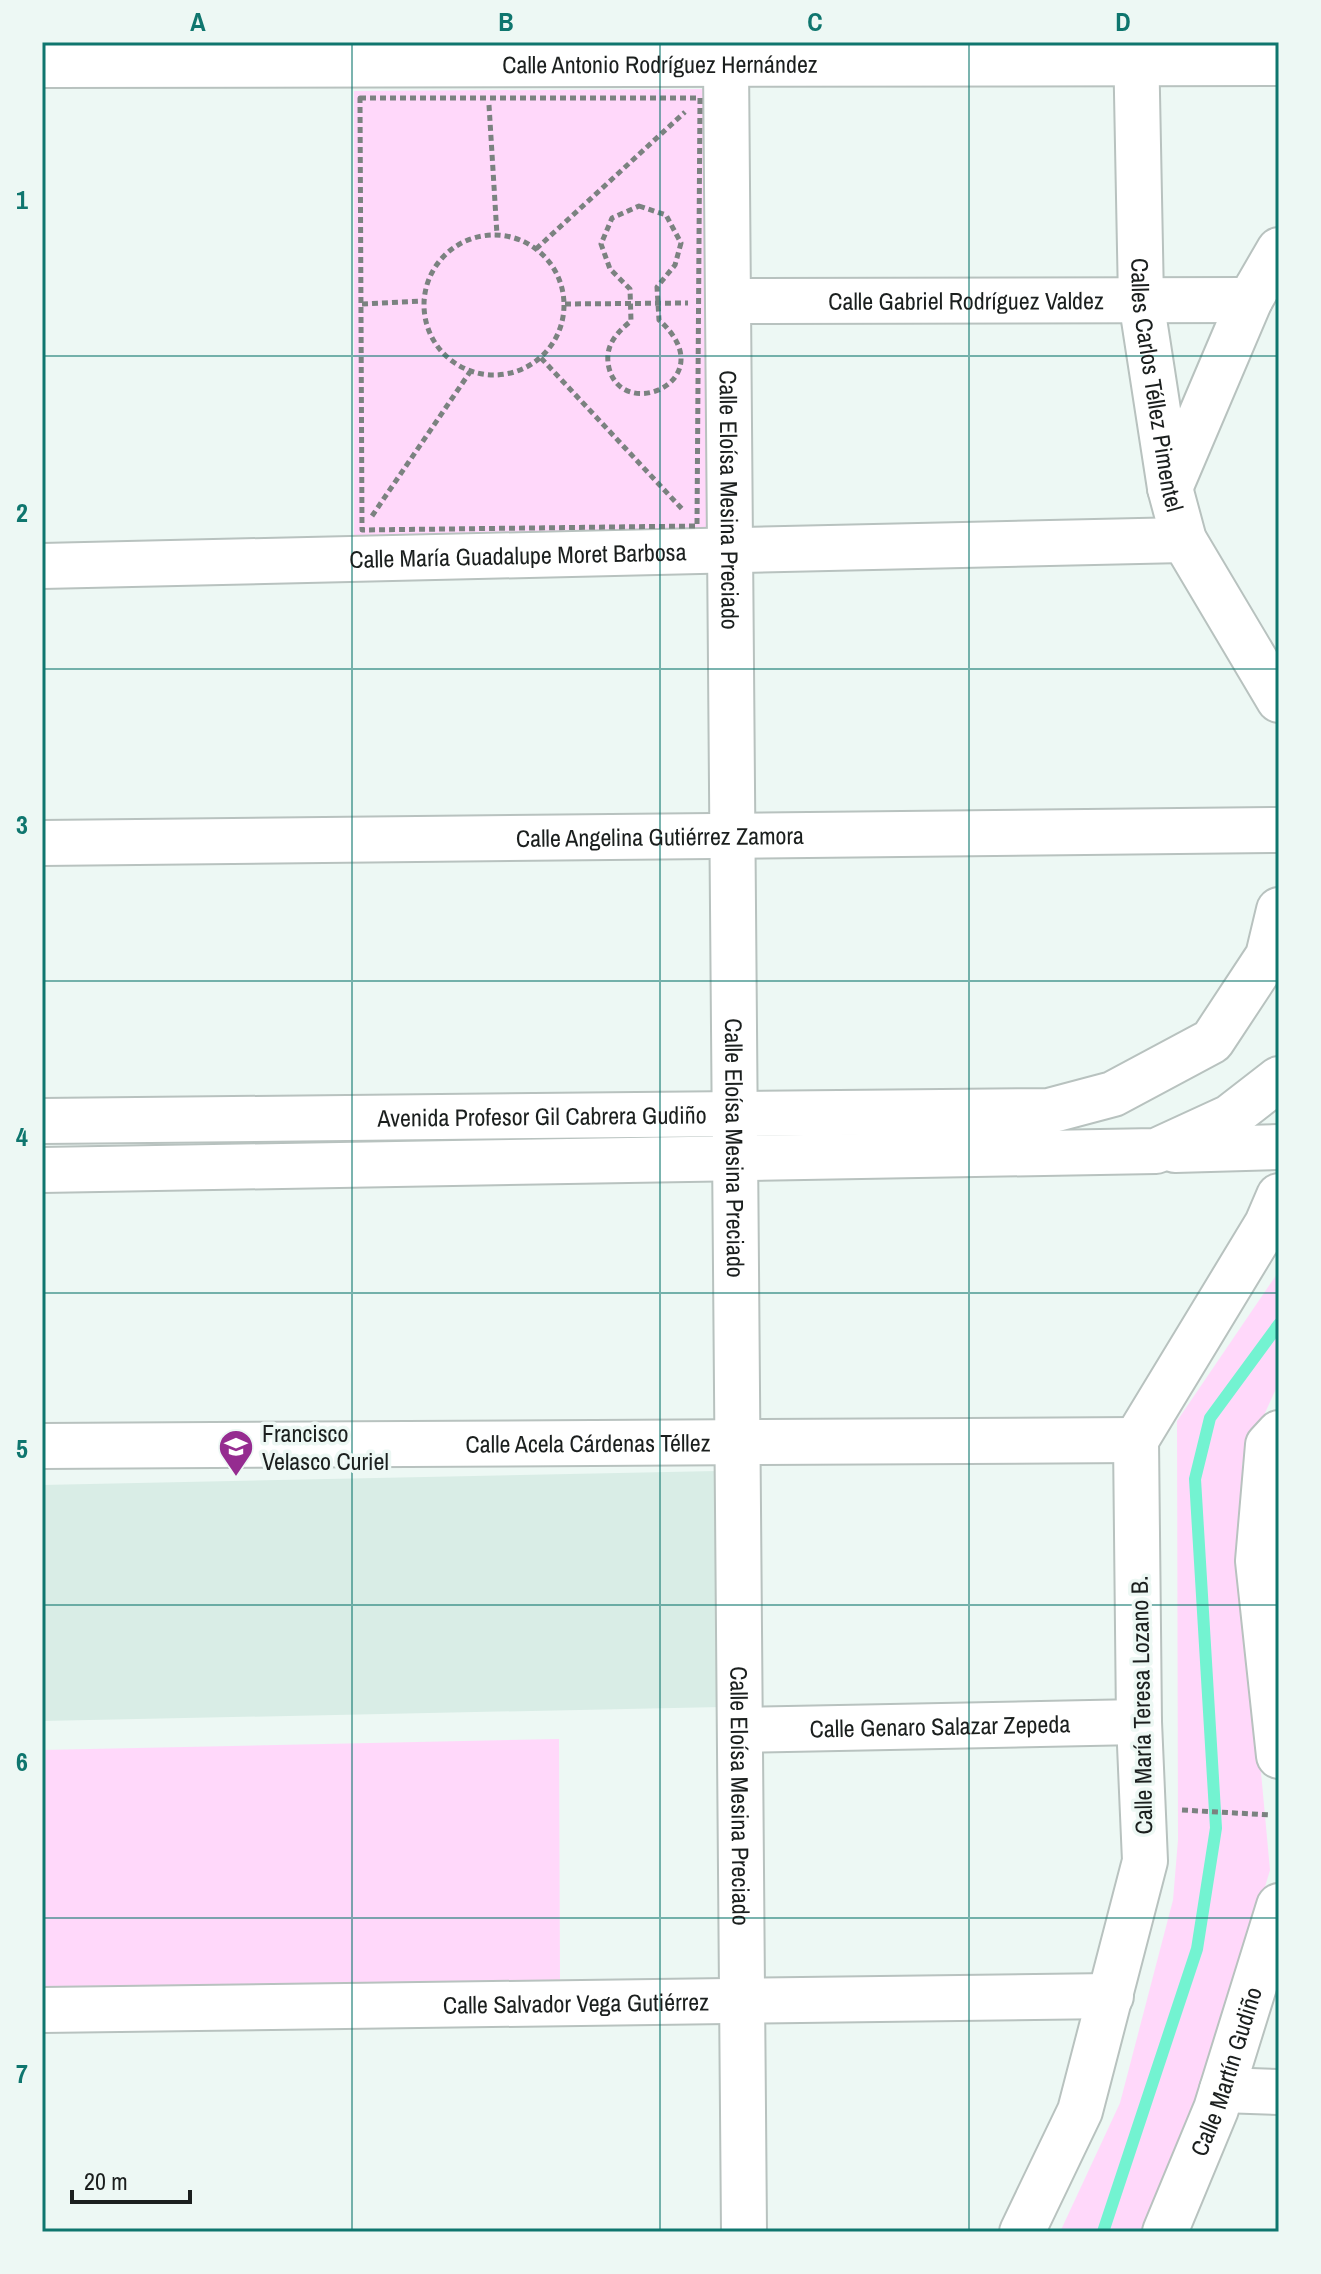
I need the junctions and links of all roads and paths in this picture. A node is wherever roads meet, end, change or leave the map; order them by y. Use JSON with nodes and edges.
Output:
{"nodes":[{"id":1,"x":351,"y":53,"type":"edge"},
{"id":2,"x":1136,"y":53,"type":"edge"},
{"id":3,"x":1279,"y":63,"type":"edge"},
{"id":4,"x":726,"y":64,"type":"junction"},
{"id":5,"x":42,"y":65,"type":"edge"},
{"id":6,"x":489,"y":98,"type":"junction"},
{"id":7,"x":700,"y":98,"type":"junction"},
{"id":8,"x":497,"y":235,"type":"junction"},
{"id":9,"x":536,"y":249,"type":"junction"},
{"id":10,"x":1279,"y":250,"type":"edge"},
{"id":11,"x":1141,"y":300,"type":"junction"},
{"id":12,"x":1250,"y":300,"type":"junction"},
{"id":13,"x":423,"y":301,"type":"junction"},
{"id":14,"x":713,"y":302,"type":"junction"},
{"id":15,"x":362,"y":304,"type":"junction"},
{"id":16,"x":565,"y":304,"type":"junction"},
{"id":17,"x":631,"y":304,"type":"junction"},
{"id":18,"x":658,"y":304,"type":"junction"},
{"id":19,"x":541,"y":358,"type":"junction"},
{"id":20,"x":470,"y":372,"type":"junction"},
{"id":21,"x":1170,"y":488,"type":"junction"},
{"id":22,"x":362,"y":530,"type":"junction"},
{"id":23,"x":714,"y":538,"type":"junction"},
{"id":24,"x":1184,"y":540,"type":"junction"},
{"id":25,"x":42,"y":566,"type":"edge"},
{"id":26,"x":1279,"y":700,"type":"edge"},
{"id":27,"x":1279,"y":830,"type":"edge"},
{"id":28,"x":732,"y":836,"type":"junction"},
{"id":29,"x":42,"y":843,"type":"edge"},
{"id":30,"x":1279,"y":910,"type":"edge"},
{"id":31,"x":1279,"y":1079,"type":"edge"},
{"id":32,"x":734,"y":1115,"type":"junction"},
{"id":33,"x":42,"y":1121,"type":"edge"},
{"id":34,"x":1279,"y":1147,"type":"edge"},
{"id":35,"x":1156,"y":1151,"type":"junction"},
{"id":36,"x":735,"y":1158,"type":"junction"},
{"id":37,"x":42,"y":1170,"type":"edge"},
{"id":38,"x":1279,"y":1196,"type":"edge"},
{"id":39,"x":1136,"y":1440,"type":"junction"},
{"id":40,"x":1275,"y":1441,"type":"edge"},
{"id":41,"x":737,"y":1442,"type":"junction"},
{"id":42,"x":42,"y":1446,"type":"edge"},
{"id":43,"x":1139,"y":1722,"type":"junction"},
{"id":44,"x":740,"y":1730,"type":"junction"},
{"id":45,"x":1279,"y":1756,"type":"edge"},
{"id":46,"x":1189,"y":1810,"type":"dead end"},
{"id":47,"x":1271,"y":1815,"type":"dead end"},
{"id":48,"x":1279,"y":1906,"type":"edge"},
{"id":49,"x":1111,"y":1996,"type":"junction"},
{"id":50,"x":742,"y":2000,"type":"junction"},
{"id":51,"x":42,"y":2010,"type":"edge"},
{"id":52,"x":1222,"y":2090,"type":"junction"},
{"id":53,"x":1279,"y":2092,"type":"edge"},
{"id":54,"x":744,"y":2232,"type":"edge"},
{"id":55,"x":1022,"y":2232,"type":"edge"},
{"id":56,"x":1165,"y":2232,"type":"edge"}],
"edges":[{"from":1,"to":4,"type":"street","name":"Calle Antonio Rodríguez Hernández"},
{"from":1,"to":5,"type":"street","name":"Calle Antonio Rodríguez Hernández"},
{"from":2,"to":3,"type":"street","name":"Calle Antonio Rodríguez Hernández"},
{"from":2,"to":4,"type":"street","name":"Calle Antonio Rodríguez Hernández"},
{"from":2,"to":11,"type":"street","name":"Calles Carlos Téllez Pimentel"},
{"from":4,"to":14,"type":"street","name":"Calle Eloísa Mesina Preciado"},
{"from":6,"to":7,"type":"path"},
{"from":6,"to":8,"type":"path"},
{"from":6,"to":15,"type":"path"},
{"from":7,"to":9,"type":"path"},
{"from":7,"to":14,"type":"path"},
{"from":8,"to":9,"type":"path"},
{"from":8,"to":13,"type":"path"},
{"from":9,"to":16,"type":"path"},
{"from":10,"to":12,"type":"street"},
{"from":11,"to":12,"type":"street","name":"Calle Gabriel Rodríguez Valdez"},
{"from":11,"to":14,"type":"street","name":"Calle Gabriel Rodríguez Valdez"},
{"from":11,"to":21,"type":"street","name":"Calles Carlos Téllez Pimentel"},
{"from":12,"to":21,"type":"street"},
{"from":13,"to":15,"type":"path"},
{"from":13,"to":20,"type":"path"},
{"from":14,"to":18,"type":"path"},
{"from":14,"to":23,"type":"street","name":"Calle Eloísa Mesina Preciado"},
{"from":14,"to":23,"type":"path"},
{"from":15,"to":22,"type":"path"},
{"from":16,"to":17,"type":"path"},
{"from":16,"to":19,"type":"path"},
{"from":17,"to":18,"type":"path"},
{"from":17,"to":18,"type":"path"},
{"from":17,"to":18,"type":"path"},
{"from":19,"to":20,"type":"path"},
{"from":19,"to":23,"type":"path"},
{"from":20,"to":22,"type":"path"},
{"from":21,"to":24,"type":"street","name":"Calles Carlos Téllez Pimentel"},
{"from":22,"to":23,"type":"path"},
{"from":23,"to":24,"type":"street","name":"Calle María Guadalupe Moret Barbosa"},
{"from":23,"to":25,"type":"street","name":"Calle María Guadalupe Moret Barbosa"},
{"from":23,"to":28,"type":"street","name":"Calle Eloísa Mesina Preciado"},
{"from":24,"to":26,"type":"street","name":"Calles Carlos Téllez Pimentel"},
{"from":27,"to":28,"type":"street","name":"Calle Angelina Gutiérrez Zamora"},
{"from":28,"to":29,"type":"street","name":"Calle Angelina Gutiérrez Zamora"},
{"from":28,"to":32,"type":"street","name":"Calle Eloísa Mesina Preciado"},
{"from":30,"to":32,"type":"street","name":"Avenida Profesor Gil Cabrera Gudiño"},
{"from":31,"to":35,"type":"street","name":"Avenida Profesor Gil Cabrera Gudiño"},
{"from":32,"to":33,"type":"street","name":"Avenida Profesor Gil Cabrera Gudiño"},
{"from":32,"to":36,"type":"street","name":"Calle Eloísa Mesina Preciado"},
{"from":34,"to":35,"type":"street","name":"Avenida Profesor Gil Cabrera Gudiño"},
{"from":35,"to":36,"type":"street","name":"Avenida Profesor Gil Cabrera Gudiño"},
{"from":36,"to":37,"type":"street","name":"Avenida Profesor Gil Cabrera Gudiño"},
{"from":36,"to":41,"type":"street","name":"Calle Eloísa Mesina Preciado"},
{"from":38,"to":39,"type":"street"},
{"from":39,"to":41,"type":"street","name":"Calle Acela Cárdenas Téllez"},
{"from":39,"to":43,"type":"street","name":"Calle María Teresa Lozano B."},
{"from":40,"to":45,"type":"street"},
{"from":41,"to":42,"type":"street","name":"Calle Acela Cárdenas Téllez"},
{"from":41,"to":44,"type":"street","name":"Calle Eloísa Mesina Preciado"},
{"from":43,"to":44,"type":"street","name":"Calle Genaro Salazar Zepeda"},
{"from":43,"to":49,"type":"street","name":"Calle María Teresa Lozano B."},
{"from":44,"to":50,"type":"street","name":"Calle Eloísa Mesina Preciado"},
{"from":46,"to":47,"type":"path"},
{"from":48,"to":52,"type":"street","name":"Calle Martín Gudiño"},
{"from":49,"to":50,"type":"street","name":"Calle Salvador Vega Gutiérrez"},
{"from":49,"to":55,"type":"street","name":"Calle María Teresa Lozano B."},
{"from":50,"to":51,"type":"street","name":"Calle Salvador Vega Gutiérrez"},
{"from":50,"to":54,"type":"street","name":"Calle Eloísa Mesina Preciado"},
{"from":52,"to":53,"type":"street"},
{"from":52,"to":56,"type":"street","name":"Calle Martín Gudiño"}]}
